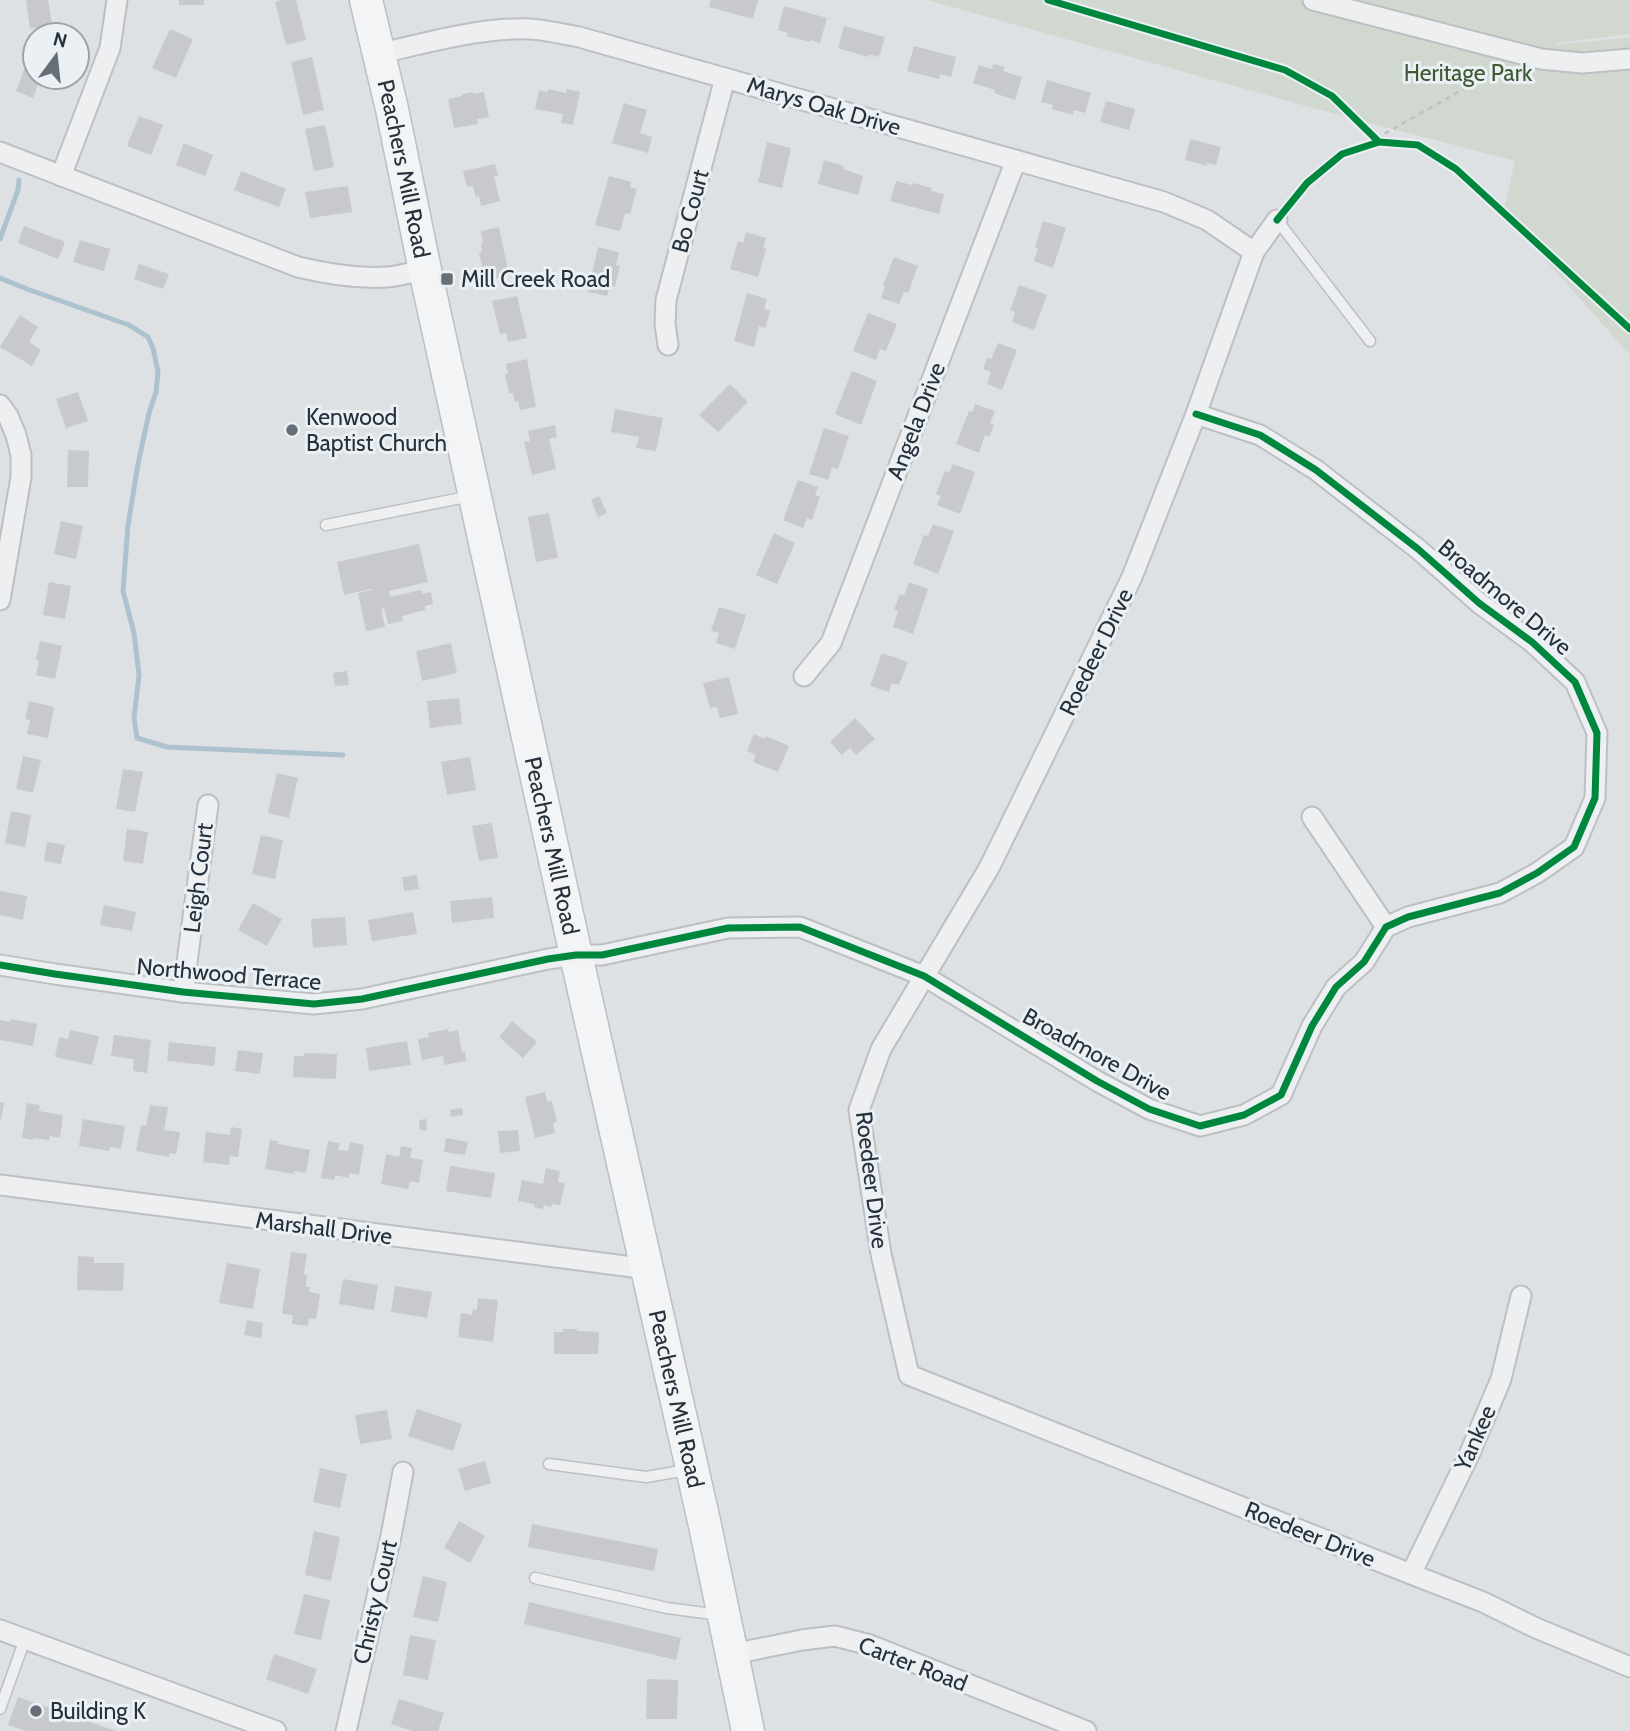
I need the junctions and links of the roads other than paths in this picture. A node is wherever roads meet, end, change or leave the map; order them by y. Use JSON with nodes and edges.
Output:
{"nodes":[{"id":1,"x":117,"y":0,"type":"edge"},
{"id":2,"x":366,"y":0,"type":"edge"},
{"id":3,"x":1313,"y":0,"type":"edge"},
{"id":4,"x":380,"y":53,"type":"junction"},
{"id":5,"x":1630,"y":59,"type":"edge"},
{"id":6,"x":726,"y":78,"type":"junction"},
{"id":7,"x":0,"y":152,"type":"edge"},
{"id":8,"x":1016,"y":160,"type":"junction"},
{"id":9,"x":61,"y":176,"type":"junction"},
{"id":10,"x":1277,"y":220,"type":"joint"},
{"id":11,"x":1254,"y":252,"type":"junction"},
{"id":12,"x":425,"y":270,"type":"junction"},
{"id":13,"x":1370,"y":341,"type":"dead end"},
{"id":14,"x":668,"y":345,"type":"dead end"},
{"id":15,"x":0,"y":405,"type":"edge"},
{"id":16,"x":1196,"y":414,"type":"junction"},
{"id":17,"x":475,"y":495,"type":"junction"},
{"id":18,"x":326,"y":525,"type":"dead end"},
{"id":19,"x":0,"y":600,"type":"edge"},
{"id":20,"x":804,"y":676,"type":"dead end"},
{"id":21,"x":208,"y":805,"type":"dead end"},
{"id":22,"x":1312,"y":817,"type":"dead end"},
{"id":23,"x":1386,"y":928,"type":"junction"},
{"id":24,"x":576,"y":955,"type":"junction"},
{"id":25,"x":0,"y":965,"type":"edge"},
{"id":26,"x":924,"y":975,"type":"junction"},
{"id":27,"x":183,"y":992,"type":"junction"},
{"id":28,"x":0,"y":1185,"type":"edge"},
{"id":29,"x":648,"y":1269,"type":"junction"},
{"id":30,"x":1521,"y":1296,"type":"dead end"},
{"id":31,"x":549,"y":1464,"type":"dead end"},
{"id":32,"x":692,"y":1469,"type":"junction"},
{"id":33,"x":403,"y":1472,"type":"dead end"},
{"id":34,"x":1411,"y":1574,"type":"junction"},
{"id":35,"x":535,"y":1578,"type":"dead end"},
{"id":36,"x":724,"y":1615,"type":"junction"},
{"id":37,"x":0,"y":1630,"type":"edge"},
{"id":38,"x":25,"y":1639,"type":"junction"},
{"id":39,"x":733,"y":1654,"type":"junction"},
{"id":40,"x":1630,"y":1667,"type":"edge"},
{"id":41,"x":0,"y":1709,"type":"edge"},
{"id":42,"x":276,"y":1731,"type":"edge"},
{"id":43,"x":346,"y":1731,"type":"edge"},
{"id":44,"x":748,"y":1731,"type":"edge"},
{"id":45,"x":1086,"y":1731,"type":"edge"}],
"edges":[{"from":1,"to":9,"type":"street"},
{"from":2,"to":4,"type":"main road","name":"Peachers Mill Road"},
{"from":3,"to":5,"type":"street"},
{"from":4,"to":6,"type":"street","name":"Marys Oak Drive"},
{"from":4,"to":12,"type":"main road","name":"Peachers Mill Road"},
{"from":6,"to":8,"type":"street","name":"Marys Oak Drive"},
{"from":6,"to":14,"type":"street","name":"Bo Court"},
{"from":7,"to":9,"type":"street"},
{"from":8,"to":11,"type":"street","name":"Marys Oak Drive"},
{"from":8,"to":20,"type":"street","name":"Angela Drive"},
{"from":9,"to":12,"type":"street"},
{"from":10,"to":11,"type":"street","name":"Roedeer Drive"},
{"from":10,"to":13,"type":"lane"},
{"from":11,"to":16,"type":"street","name":"Roedeer Drive"},
{"from":12,"to":17,"type":"main road","name":"Peachers Mill Road"},
{"from":15,"to":19,"type":"street"},
{"from":16,"to":23,"type":"street","name":"Broadmore Drive"},
{"from":16,"to":26,"type":"street","name":"Roedeer Drive"},
{"from":17,"to":18,"type":"lane"},
{"from":17,"to":24,"type":"main road","name":"Peachers Mill Road"},
{"from":21,"to":27,"type":"street","name":"Leigh Court"},
{"from":22,"to":23,"type":"street"},
{"from":23,"to":26,"type":"street","name":"Broadmore Drive"},
{"from":24,"to":26,"type":"street","name":"Broadmore Drive"},
{"from":24,"to":27,"type":"street","name":"Northwood Terrace"},
{"from":24,"to":29,"type":"main road","name":"Peachers Mill Road"},
{"from":25,"to":27,"type":"street","name":"Northwood Terrace"},
{"from":26,"to":34,"type":"street","name":"Roedeer Drive"},
{"from":28,"to":29,"type":"street","name":"Marshall Drive"},
{"from":29,"to":32,"type":"main road","name":"Peachers Mill Road"},
{"from":30,"to":34,"type":"street","name":"Yankee"},
{"from":31,"to":32,"type":"lane"},
{"from":32,"to":36,"type":"main road","name":"Peachers Mill Road"},
{"from":33,"to":43,"type":"street","name":"Christy Court"},
{"from":34,"to":40,"type":"street","name":"Roedeer Drive"},
{"from":35,"to":36,"type":"lane"},
{"from":36,"to":39,"type":"main road","name":"Peachers Mill Road"},
{"from":37,"to":38,"type":"street"},
{"from":38,"to":41,"type":"lane"},
{"from":38,"to":42,"type":"street"},
{"from":39,"to":44,"type":"main road","name":"Peachers Mill Road"},
{"from":39,"to":45,"type":"street","name":"Carter Road"}]}
